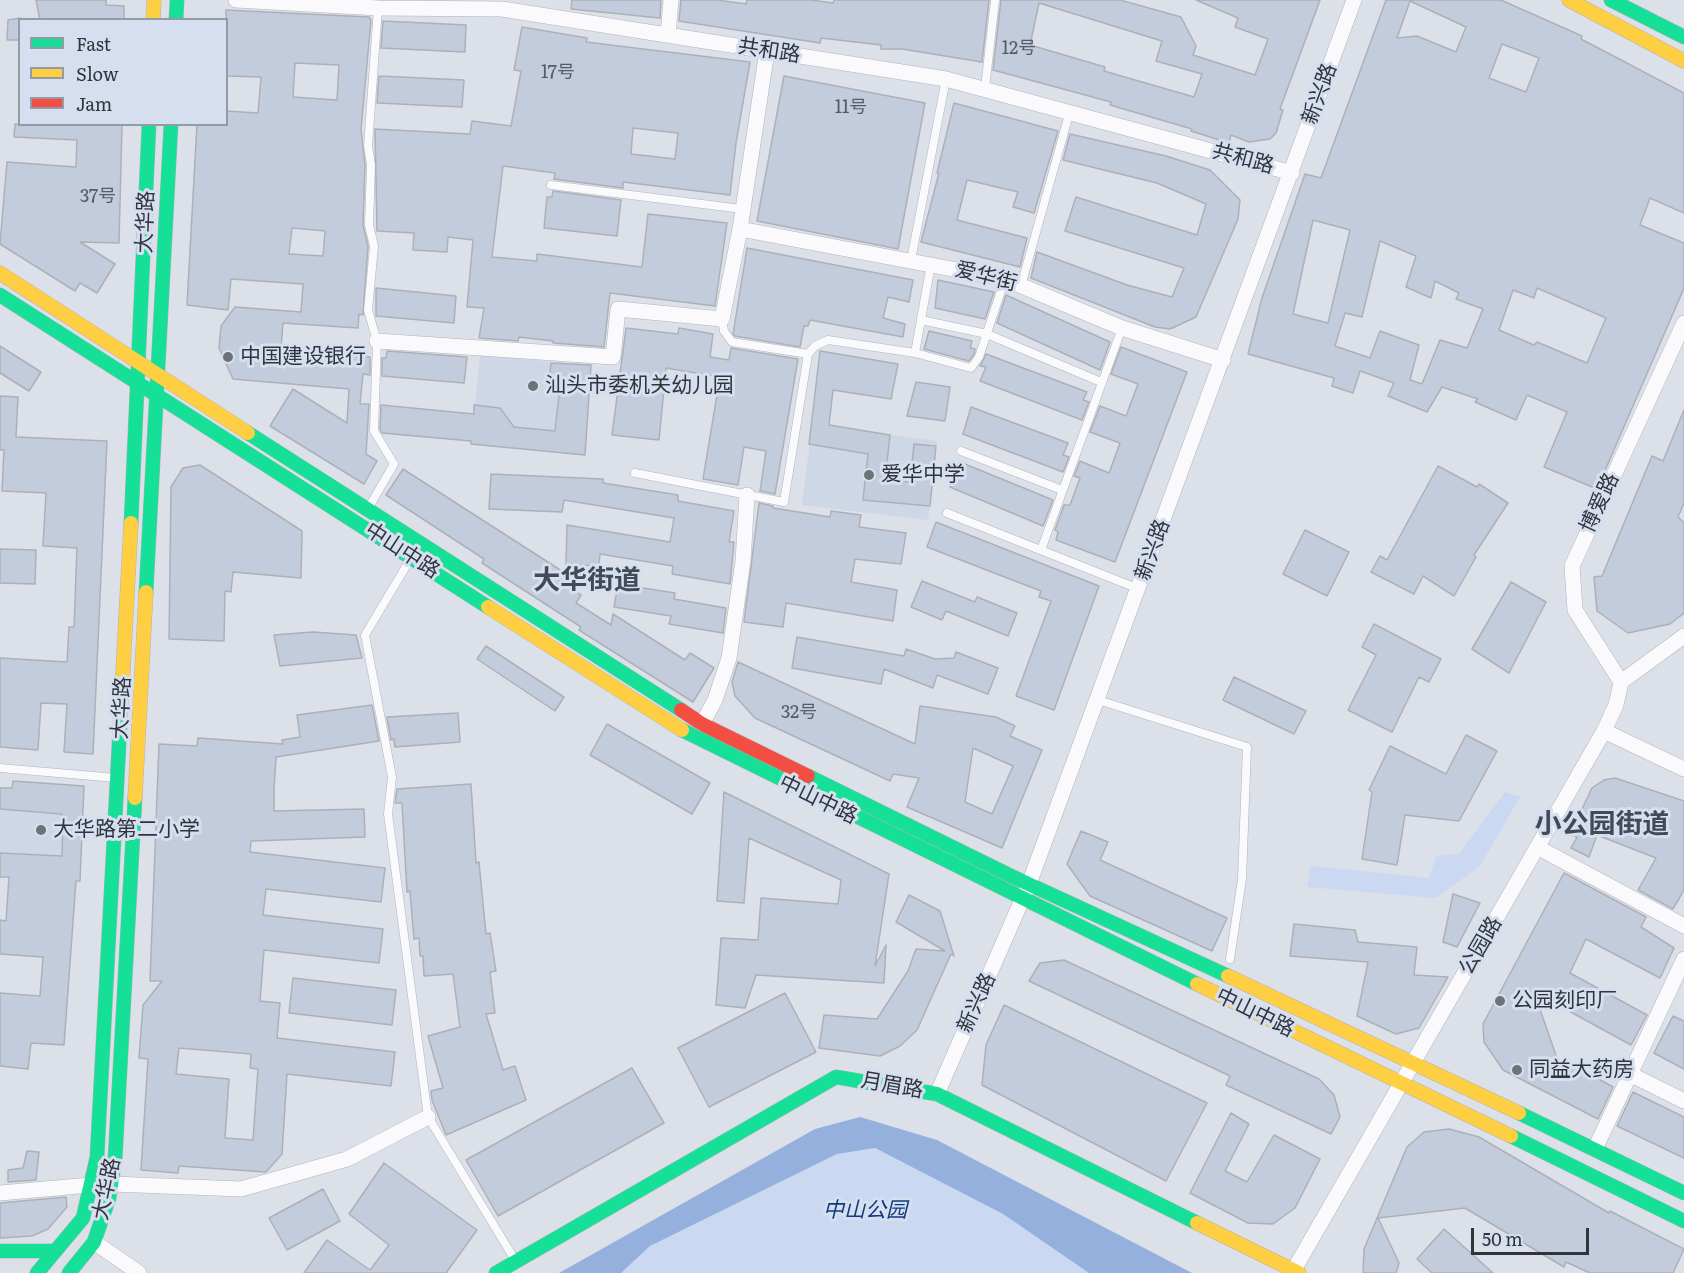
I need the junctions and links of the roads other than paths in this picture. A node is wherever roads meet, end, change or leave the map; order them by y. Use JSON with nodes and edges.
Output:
{"nodes":[{"id":1,"x":154,"y":0,"type":"edge"},
{"id":2,"x":177,"y":0,"type":"edge"},
{"id":3,"x":236,"y":0,"type":"edge"},
{"id":4,"x":671,"y":0,"type":"edge"},
{"id":5,"x":995,"y":0,"type":"edge"},
{"id":6,"x":1354,"y":0,"type":"edge"},
{"id":7,"x":1569,"y":0,"type":"edge"},
{"id":8,"x":1611,"y":0,"type":"edge"},
{"id":9,"x":503,"y":5,"type":"edge"},
{"id":10,"x":378,"y":8,"type":"junction"},
{"id":11,"x":153,"y":18,"type":"edge"},
{"id":12,"x":176,"y":18,"type":"edge"},
{"id":13,"x":668,"y":35,"type":"junction"},
{"id":14,"x":1684,"y":37,"type":"edge"},
{"id":15,"x":767,"y":51,"type":"junction"},
{"id":16,"x":1684,"y":61,"type":"edge"},
{"id":17,"x":946,"y":79,"type":"junction"},
{"id":18,"x":985,"y":88,"type":"junction"},
{"id":19,"x":1070,"y":111,"type":"junction"},
{"id":20,"x":149,"y":126,"type":"edge"},
{"id":21,"x":171,"y":126,"type":"edge"},
{"id":22,"x":1292,"y":173,"type":"junction"},
{"id":23,"x":551,"y":185,"type":"dead end"},
{"id":24,"x":742,"y":209,"type":"junction"},
{"id":25,"x":740,"y":229,"type":"junction"},
{"id":26,"x":911,"y":260,"type":"junction"},
{"id":27,"x":931,"y":264,"type":"junction"},
{"id":28,"x":0,"y":273,"type":"edge"},
{"id":29,"x":1005,"y":279,"type":"junction"},
{"id":30,"x":1021,"y":286,"type":"junction"},
{"id":31,"x":0,"y":295,"type":"edge"},
{"id":32,"x":722,"y":319,"type":"junction"},
{"id":33,"x":921,"y":320,"type":"junction"},
{"id":34,"x":1684,"y":323,"type":"edge"},
{"id":35,"x":1122,"y":327,"type":"junction"},
{"id":36,"x":987,"y":334,"type":"junction"},
{"id":37,"x":377,"y":340,"type":"junction"},
{"id":38,"x":915,"y":353,"type":"junction"},
{"id":39,"x":808,"y":354,"type":"junction"},
{"id":40,"x":1223,"y":360,"type":"junction"},
{"id":41,"x":140,"y":362,"type":"junction"},
{"id":42,"x":159,"y":374,"type":"junction"},
{"id":43,"x":139,"y":382,"type":"junction"},
{"id":44,"x":1101,"y":382,"type":"junction"},
{"id":45,"x":158,"y":394,"type":"junction"},
{"id":46,"x":961,"y":451,"type":"dead end"},
{"id":47,"x":635,"y":473,"type":"dead end"},
{"id":48,"x":1062,"y":490,"type":"junction"},
{"id":49,"x":747,"y":495,"type":"junction"},
{"id":50,"x":368,"y":509,"type":"junction"},
{"id":51,"x":947,"y":513,"type":"dead end"},
{"id":52,"x":1041,"y":550,"type":"junction"},
{"id":53,"x":412,"y":557,"type":"junction"},
{"id":54,"x":1138,"y":589,"type":"junction"},
{"id":55,"x":1684,"y":636,"type":"edge"},
{"id":56,"x":1621,"y":682,"type":"junction"},
{"id":57,"x":1098,"y":700,"type":"junction"},
{"id":58,"x":702,"y":724,"type":"junction"},
{"id":59,"x":1604,"y":731,"type":"junction"},
{"id":60,"x":0,"y":768,"type":"edge"},
{"id":61,"x":1684,"y":769,"type":"edge"},
{"id":62,"x":118,"y":778,"type":"junction"},
{"id":63,"x":1537,"y":847,"type":"junction"},
{"id":64,"x":1029,"y":884,"type":"junction"},
{"id":65,"x":1022,"y":900,"type":"junction"},
{"id":66,"x":1684,"y":926,"type":"edge"},
{"id":67,"x":1230,"y":959,"type":"dead end"},
{"id":68,"x":1684,"y":959,"type":"edge"},
{"id":69,"x":1414,"y":1062,"type":"junction"},
{"id":70,"x":1630,"y":1074,"type":"junction"},
{"id":71,"x":1402,"y":1084,"type":"junction"},
{"id":72,"x":937,"y":1094,"type":"junction"},
{"id":73,"x":1684,"y":1101,"type":"edge"},
{"id":74,"x":428,"y":1117,"type":"junction"},
{"id":75,"x":1595,"y":1149,"type":"junction"},
{"id":76,"x":112,"y":1184,"type":"junction"},
{"id":77,"x":90,"y":1185,"type":"junction"},
{"id":78,"x":0,"y":1193,"type":"edge"},
{"id":79,"x":1684,"y":1193,"type":"edge"},
{"id":80,"x":1684,"y":1221,"type":"edge"},
{"id":81,"x":94,"y":1242,"type":"junction"},
{"id":82,"x":0,"y":1251,"type":"edge"},
{"id":83,"x":54,"y":1251,"type":"junction"},
{"id":84,"x":516,"y":1262,"type":"junction"},
{"id":85,"x":1295,"y":1272,"type":"edge"},
{"id":86,"x":37,"y":1273,"type":"edge"},
{"id":87,"x":69,"y":1273,"type":"edge"},
{"id":88,"x":139,"y":1273,"type":"edge"},
{"id":89,"x":496,"y":1273,"type":"edge"}],
"edges":[{"from":1,"to":11,"type":"main road"},
{"from":2,"to":12,"type":"main road"},
{"from":3,"to":10,"type":"street","name":"共和路"},
{"from":4,"to":13,"type":"street"},
{"from":5,"to":18,"type":"lane"},
{"from":6,"to":22,"type":"street","name":"新兴路"},
{"from":7,"to":16,"type":"main road"},
{"from":8,"to":14,"type":"main road"},
{"from":9,"to":10,"type":"street","name":"共和路"},
{"from":9,"to":13,"type":"street","name":"共和路"},
{"from":10,"to":37,"type":"lane"},
{"from":13,"to":15,"type":"street","name":"共和路"},
{"from":15,"to":17,"type":"street","name":"共和路"},
{"from":15,"to":24,"type":"street"},
{"from":17,"to":18,"type":"street","name":"共和路"},
{"from":17,"to":26,"type":"lane"},
{"from":18,"to":19,"type":"street","name":"共和路"},
{"from":19,"to":22,"type":"street","name":"共和路"},
{"from":19,"to":30,"type":"lane"},
{"from":20,"to":41,"type":"main road","name":"大华路"},
{"from":21,"to":42,"type":"main road","name":"大华路"},
{"from":22,"to":40,"type":"street","name":"新兴路"},
{"from":23,"to":24,"type":"lane"},
{"from":24,"to":25,"type":"street"},
{"from":25,"to":26,"type":"street","name":"爱华街"},
{"from":25,"to":32,"type":"street"},
{"from":26,"to":27,"type":"street","name":"爱华街"},
{"from":27,"to":29,"type":"street","name":"爱华街"},
{"from":27,"to":33,"type":"lane"},
{"from":28,"to":41,"type":"main road","name":"中山中路"},
{"from":29,"to":30,"type":"street","name":"爱华街"},
{"from":29,"to":36,"type":"lane"},
{"from":30,"to":35,"type":"street","name":"爱华街"},
{"from":31,"to":43,"type":"main road","name":"中山中路"},
{"from":32,"to":37,"type":"street"},
{"from":32,"to":39,"type":"lane"},
{"from":33,"to":36,"type":"lane"},
{"from":33,"to":38,"type":"lane"},
{"from":34,"to":56,"type":"street","name":"博爱路"},
{"from":35,"to":40,"type":"street","name":"爱华街"},
{"from":35,"to":44,"type":"lane"},
{"from":36,"to":38,"type":"lane"},
{"from":36,"to":44,"type":"lane"},
{"from":37,"to":50,"type":"lane"},
{"from":38,"to":39,"type":"lane"},
{"from":39,"to":49,"type":"lane"},
{"from":40,"to":54,"type":"street","name":"新兴路"},
{"from":41,"to":42,"type":"main road","name":"中山中路"},
{"from":41,"to":43,"type":"main road","name":"大华路"},
{"from":42,"to":45,"type":"main road","name":"大华路"},
{"from":42,"to":50,"type":"main road","name":"中山中路"},
{"from":43,"to":45,"type":"main road","name":"中山中路"},
{"from":43,"to":62,"type":"main road","name":"大华路"},
{"from":44,"to":48,"type":"lane"},
{"from":45,"to":53,"type":"main road","name":"中山中路"},
{"from":45,"to":76,"type":"main road","name":"大华路"},
{"from":46,"to":48,"type":"lane"},
{"from":47,"to":49,"type":"lane"},
{"from":48,"to":52,"type":"lane"},
{"from":49,"to":58,"type":"street"},
{"from":50,"to":58,"type":"main road","name":"中山中路"},
{"from":51,"to":52,"type":"lane"},
{"from":52,"to":54,"type":"lane"},
{"from":53,"to":65,"type":"main road","name":"中山中路"},
{"from":53,"to":74,"type":"lane"},
{"from":54,"to":57,"type":"street","name":"新兴路"},
{"from":55,"to":56,"type":"street"},
{"from":56,"to":59,"type":"street","name":"公园路"},
{"from":57,"to":64,"type":"street","name":"新兴路"},
{"from":57,"to":67,"type":"lane"},
{"from":58,"to":64,"type":"main road","name":"中山中路"},
{"from":59,"to":61,"type":"street"},
{"from":59,"to":63,"type":"street","name":"公园路"},
{"from":60,"to":62,"type":"lane"},
{"from":62,"to":77,"type":"main road","name":"大华路"},
{"from":63,"to":66,"type":"street"},
{"from":63,"to":69,"type":"street","name":"公园路"},
{"from":64,"to":65,"type":"street","name":"新兴路"},
{"from":64,"to":69,"type":"main road","name":"中山中路"},
{"from":65,"to":71,"type":"main road","name":"中山中路"},
{"from":65,"to":72,"type":"street","name":"新兴路"},
{"from":68,"to":70,"type":"street"},
{"from":69,"to":71,"type":"street","name":"公园路"},
{"from":69,"to":75,"type":"main road","name":"中山中路"},
{"from":70,"to":73,"type":"street"},
{"from":70,"to":75,"type":"street"},
{"from":71,"to":80,"type":"main road","name":"中山中路"},
{"from":71,"to":85,"type":"street","name":"公园路"},
{"from":72,"to":84,"type":"main road","name":"月眉路"},
{"from":72,"to":85,"type":"main road","name":"月眉路"},
{"from":74,"to":76,"type":"street"},
{"from":74,"to":84,"type":"lane"},
{"from":75,"to":79,"type":"main road","name":"中山中路"},
{"from":76,"to":81,"type":"main road","name":"大华路"},
{"from":77,"to":78,"type":"street"},
{"from":77,"to":83,"type":"main road","name":"大华路"},
{"from":81,"to":87,"type":"main road","name":"大华路"},
{"from":81,"to":88,"type":"street"},
{"from":82,"to":83,"type":"main road"},
{"from":83,"to":86,"type":"main road","name":"大华路"},
{"from":84,"to":89,"type":"main road","name":"月眉路"}]}
